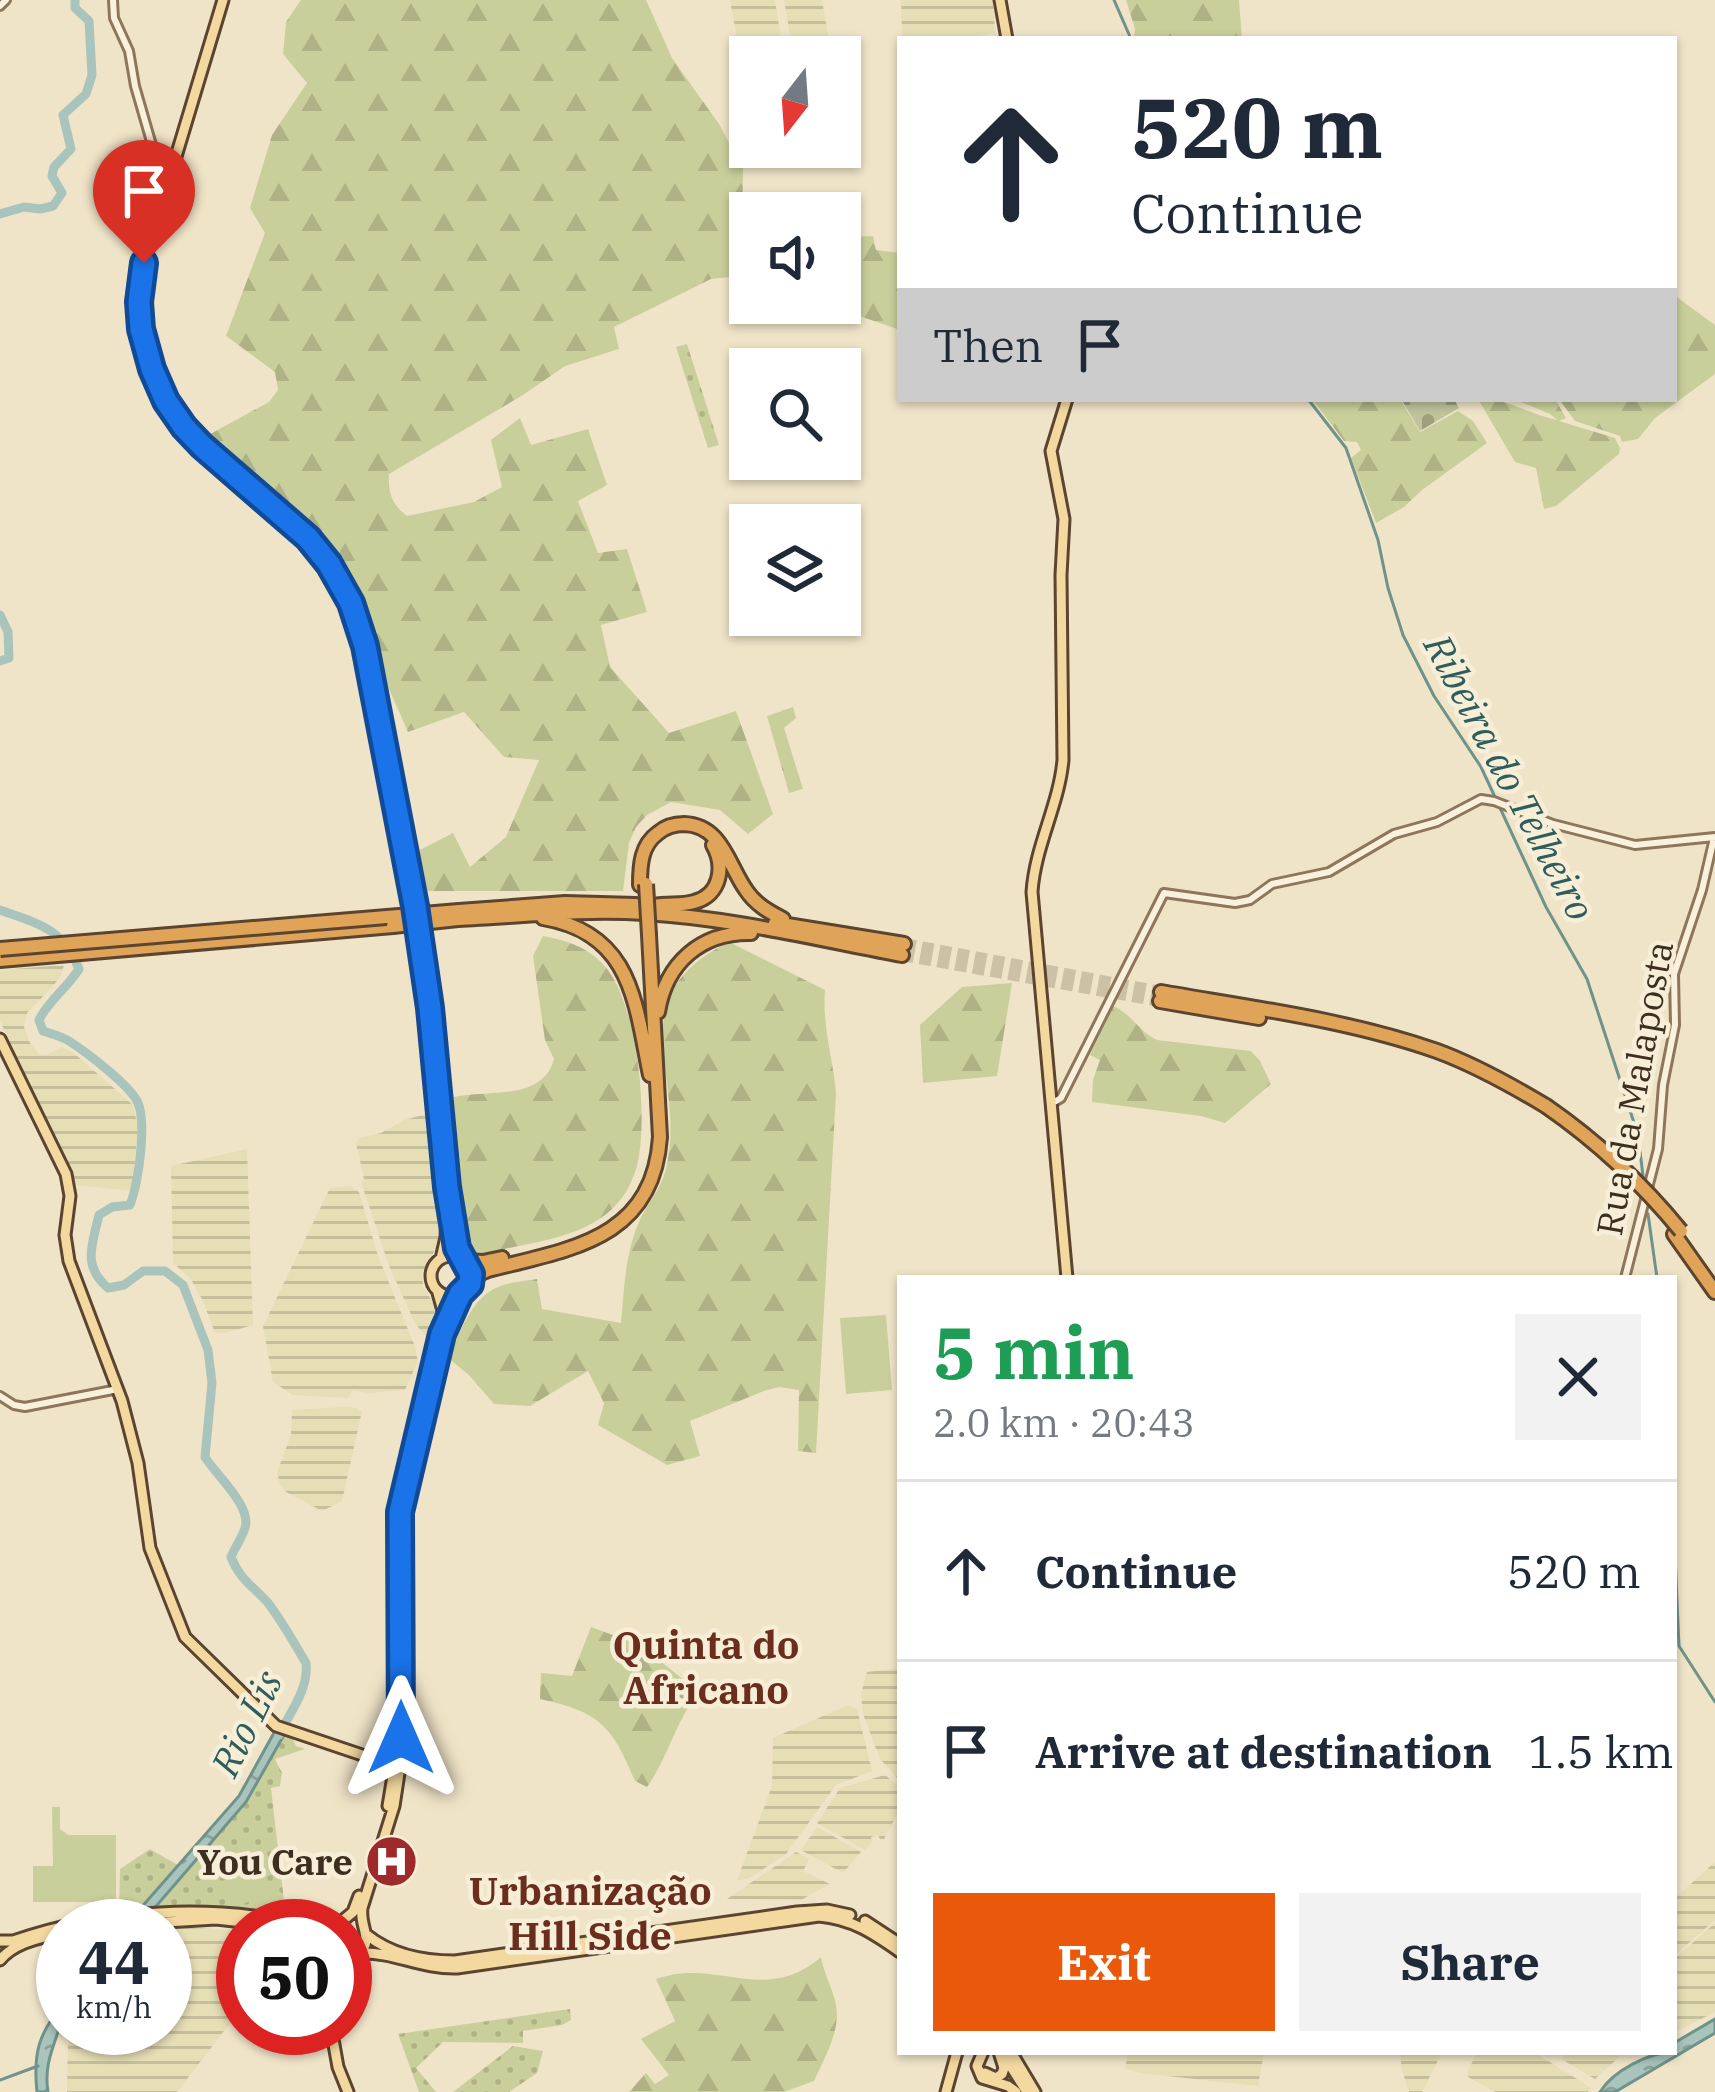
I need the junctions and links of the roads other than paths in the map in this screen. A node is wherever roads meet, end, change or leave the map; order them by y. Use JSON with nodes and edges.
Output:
{"nodes":[{"id":1,"x":112,"y":0,"type":"edge"},
{"id":2,"x":223,"y":0,"type":"edge"},
{"id":3,"x":1000,"y":0,"type":"edge"},
{"id":4,"x":1006,"y":36,"type":"edge"},
{"id":5,"x":156,"y":159,"type":"junction"},
{"id":6,"x":173,"y":163,"type":"junction"},
{"id":7,"x":169,"y":176,"type":"junction"},
{"id":8,"x":1066,"y":402,"type":"edge"},
{"id":9,"x":1714,"y":837,"type":"edge"},
{"id":10,"x":643,"y":884,"type":"junction"},
{"id":11,"x":654,"y":906,"type":"junction"},
{"id":12,"x":459,"y":915,"type":"junction"},
{"id":13,"x":506,"y":917,"type":"junction"},
{"id":14,"x":825,"y":930,"type":"junction"},
{"id":15,"x":793,"y":934,"type":"junction"},
{"id":16,"x":646,"y":935,"type":"junction"},
{"id":17,"x":0,"y":949,"type":"edge"},
{"id":18,"x":0,"y":961,"type":"edge"},
{"id":19,"x":1160,"y":996,"type":"tunnel mouth"},
{"id":20,"x":655,"y":1037,"type":"junction"},
{"id":21,"x":0,"y":1039,"type":"edge"},
{"id":22,"x":650,"y":1075,"type":"junction"},
{"id":23,"x":1051,"y":1103,"type":"junction"},
{"id":24,"x":447,"y":1187,"type":"junction"},
{"id":25,"x":1678,"y":1232,"type":"junction"},
{"id":26,"x":440,"y":1259,"type":"junction"},
{"id":27,"x":463,"y":1260,"type":"junction"},
{"id":28,"x":1067,"y":1275,"type":"edge"},
{"id":29,"x":1626,"y":1275,"type":"edge"},
{"id":30,"x":1715,"y":1277,"type":"edge"},
{"id":31,"x":435,"y":1288,"type":"junction"},
{"id":32,"x":465,"y":1289,"type":"junction"},
{"id":33,"x":1715,"y":1292,"type":"edge"},
{"id":34,"x":442,"y":1334,"type":"junction"},
{"id":35,"x":118,"y":1389,"type":"junction"},
{"id":36,"x":0,"y":1396,"type":"edge"},
{"id":37,"x":400,"y":1751,"type":"junction"},
{"id":38,"x":381,"y":1760,"type":"junction"},
{"id":39,"x":394,"y":1768,"type":"junction"},
{"id":40,"x":394,"y":1786,"type":"junction"},
{"id":41,"x":358,"y":1899,"type":"edge"},
{"id":42,"x":365,"y":1899,"type":"edge"},
{"id":43,"x":36,"y":1934,"type":"edge"},
{"id":44,"x":372,"y":1937,"type":"edge"},
{"id":45,"x":36,"y":1940,"type":"edge"},
{"id":46,"x":897,"y":1942,"type":"edge"},
{"id":47,"x":897,"y":1943,"type":"edge"},
{"id":48,"x":1,"y":1950,"type":"edge"},
{"id":49,"x":372,"y":1955,"type":"edge"},
{"id":50,"x":336,"y":2055,"type":"edge"},
{"id":51,"x":956,"y":2055,"type":"edge"},
{"id":52,"x":984,"y":2055,"type":"edge"},
{"id":53,"x":985,"y":2055,"type":"edge"},
{"id":54,"x":1006,"y":2055,"type":"edge"},
{"id":55,"x":1009,"y":2055,"type":"edge"},
{"id":56,"x":348,"y":2092,"type":"edge"},
{"id":57,"x":946,"y":2092,"type":"edge"},
{"id":58,"x":1016,"y":2092,"type":"edge"},
{"id":59,"x":1034,"y":2092,"type":"edge"}],
"edges":[{"from":1,"to":5,"type":"street"},
{"from":2,"to":6,"type":"main road"},
{"from":3,"to":4,"type":"main road"},
{"from":5,"to":6,"type":"street"},
{"from":5,"to":7,"type":"street"},
{"from":6,"to":7,"type":"main road"},
{"from":7,"to":24,"type":"main road"},
{"from":8,"to":23,"type":"main road"},
{"from":9,"to":23,"type":"street"},
{"from":9,"to":29,"type":"street","name":"Rua da Malaposta"},
{"from":10,"to":11,"type":"highway"},
{"from":10,"to":14,"type":"highway"},
{"from":10,"to":16,"type":"highway","bridge":true},
{"from":11,"to":12,"type":"highway"},
{"from":11,"to":14,"type":"highway"},
{"from":12,"to":13,"type":"highway"},
{"from":12,"to":17,"type":"highway","bridge":true},
{"from":12,"to":18,"type":"highway","bridge":true},
{"from":13,"to":15,"type":"highway"},
{"from":13,"to":22,"type":"highway"},
{"from":14,"to":15,"type":"highway"},
{"from":15,"to":20,"type":"highway"},
{"from":16,"to":20,"type":"highway"},
{"from":16,"to":22,"type":"highway"},
{"from":19,"to":25,"type":"highway","bridge":true},
{"from":20,"to":32,"type":"highway"},
{"from":21,"to":35,"type":"main road"},
{"from":22,"to":27,"type":"highway"},
{"from":23,"to":28,"type":"main road"},
{"from":24,"to":26,"type":"main road"},
{"from":24,"to":27,"type":"main road"},
{"from":25,"to":30,"type":"highway"},
{"from":25,"to":33,"type":"highway"},
{"from":26,"to":27,"type":"main road"},
{"from":26,"to":31,"type":"main road"},
{"from":27,"to":32,"type":"main road"},
{"from":31,"to":32,"type":"main road"},
{"from":31,"to":34,"type":"main road"},
{"from":32,"to":34,"type":"main road"},
{"from":34,"to":37,"type":"main road"},
{"from":35,"to":36,"type":"street"},
{"from":35,"to":38,"type":"main road"},
{"from":37,"to":38,"type":"main road"},
{"from":37,"to":39,"type":"main road"},
{"from":37,"to":40,"type":"main road"},
{"from":38,"to":39,"type":"main road"},
{"from":38,"to":40,"type":"main road"},
{"from":39,"to":40,"type":"main road"},
{"from":40,"to":41,"type":"main road"},
{"from":40,"to":42,"type":"main road"},
{"from":43,"to":48,"type":"main road"},
{"from":44,"to":46,"type":"main road"},
{"from":45,"to":48,"type":"main road"},
{"from":47,"to":49,"type":"main road"},
{"from":50,"to":56,"type":"main road"},
{"from":51,"to":57,"type":"main road"},
{"from":52,"to":58,"type":"main road"},
{"from":53,"to":54,"type":"main road"},
{"from":55,"to":59,"type":"main road"}]}
